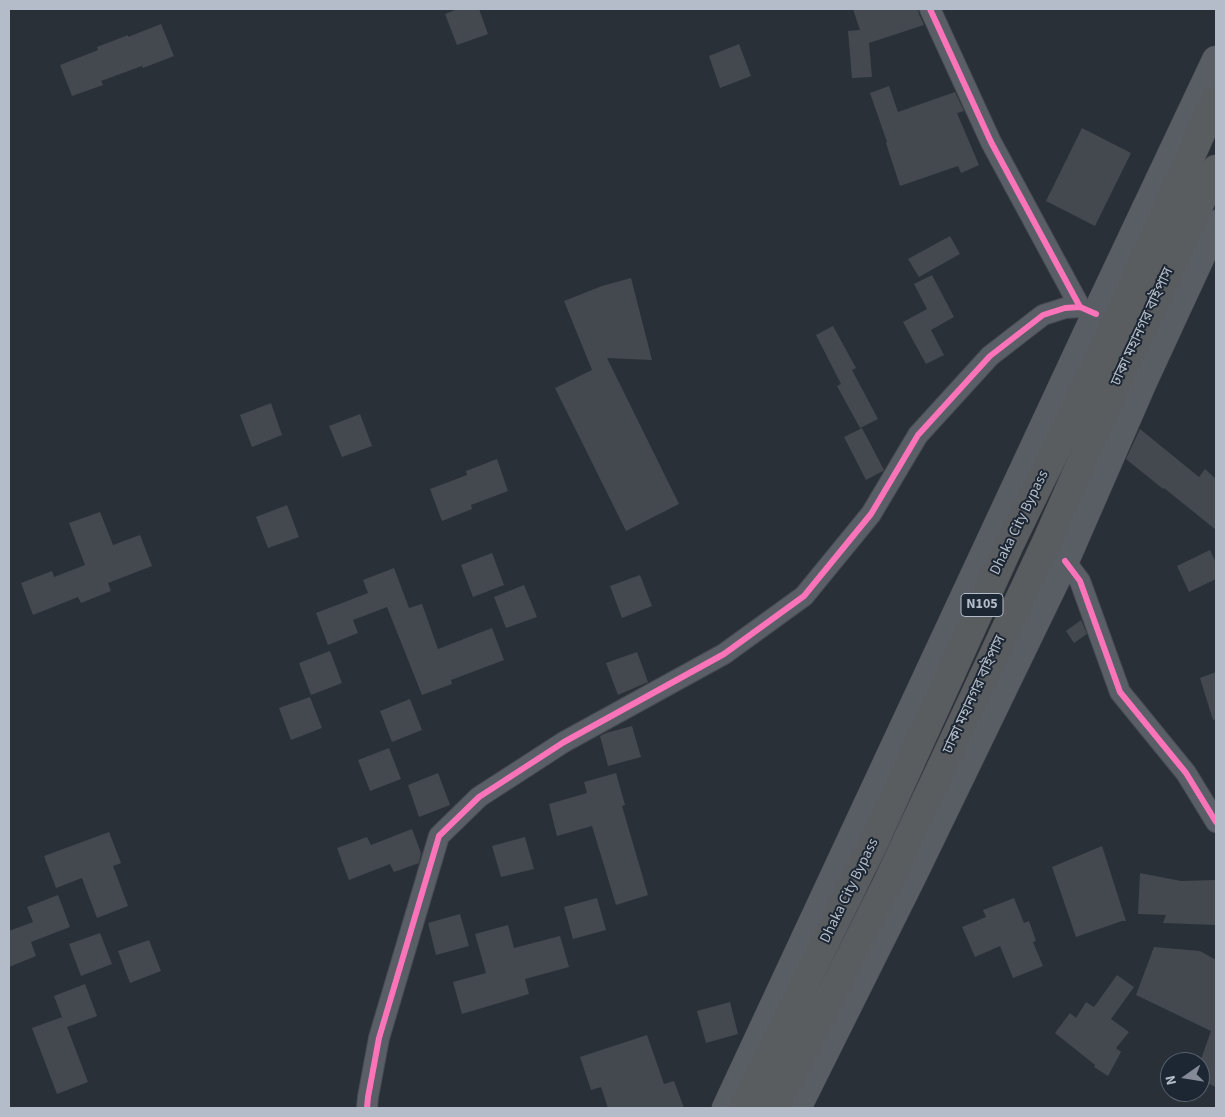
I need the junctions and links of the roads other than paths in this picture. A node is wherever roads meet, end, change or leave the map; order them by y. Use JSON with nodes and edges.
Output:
{"nodes":[{"id":1,"x":930,"y":9,"type":"edge"},
{"id":2,"x":1216,"y":60,"type":"edge"},
{"id":3,"x":1216,"y":100,"type":"edge"},
{"id":4,"x":1216,"y":169,"type":"edge"},
{"id":5,"x":1216,"y":224,"type":"edge"},
{"id":6,"x":1088,"y":311,"type":"junction"},
{"id":7,"x":1065,"y":561,"type":"junction"},
{"id":8,"x":1216,"y":822,"type":"edge"},
{"id":9,"x":367,"y":1108,"type":"edge"},
{"id":10,"x":726,"y":1108,"type":"edge"},
{"id":11,"x":744,"y":1108,"type":"edge"},
{"id":12,"x":774,"y":1108,"type":"edge"},
{"id":13,"x":797,"y":1108,"type":"edge"}],
"edges":[{"from":1,"to":6,"type":"street"},
{"from":2,"to":6,"type":"main road"},
{"from":3,"to":11,"type":"highway","name":"Dhaka City Bypass","number":"N105"},
{"from":4,"to":12,"type":"highway","name":"ঢাকা মহানগর বাইপাস","number":"N105"},
{"from":5,"to":7,"type":"main road"},
{"from":6,"to":9,"type":"street"},
{"from":6,"to":10,"type":"main road"},
{"from":7,"to":8,"type":"street"},
{"from":7,"to":13,"type":"main road"}]}
